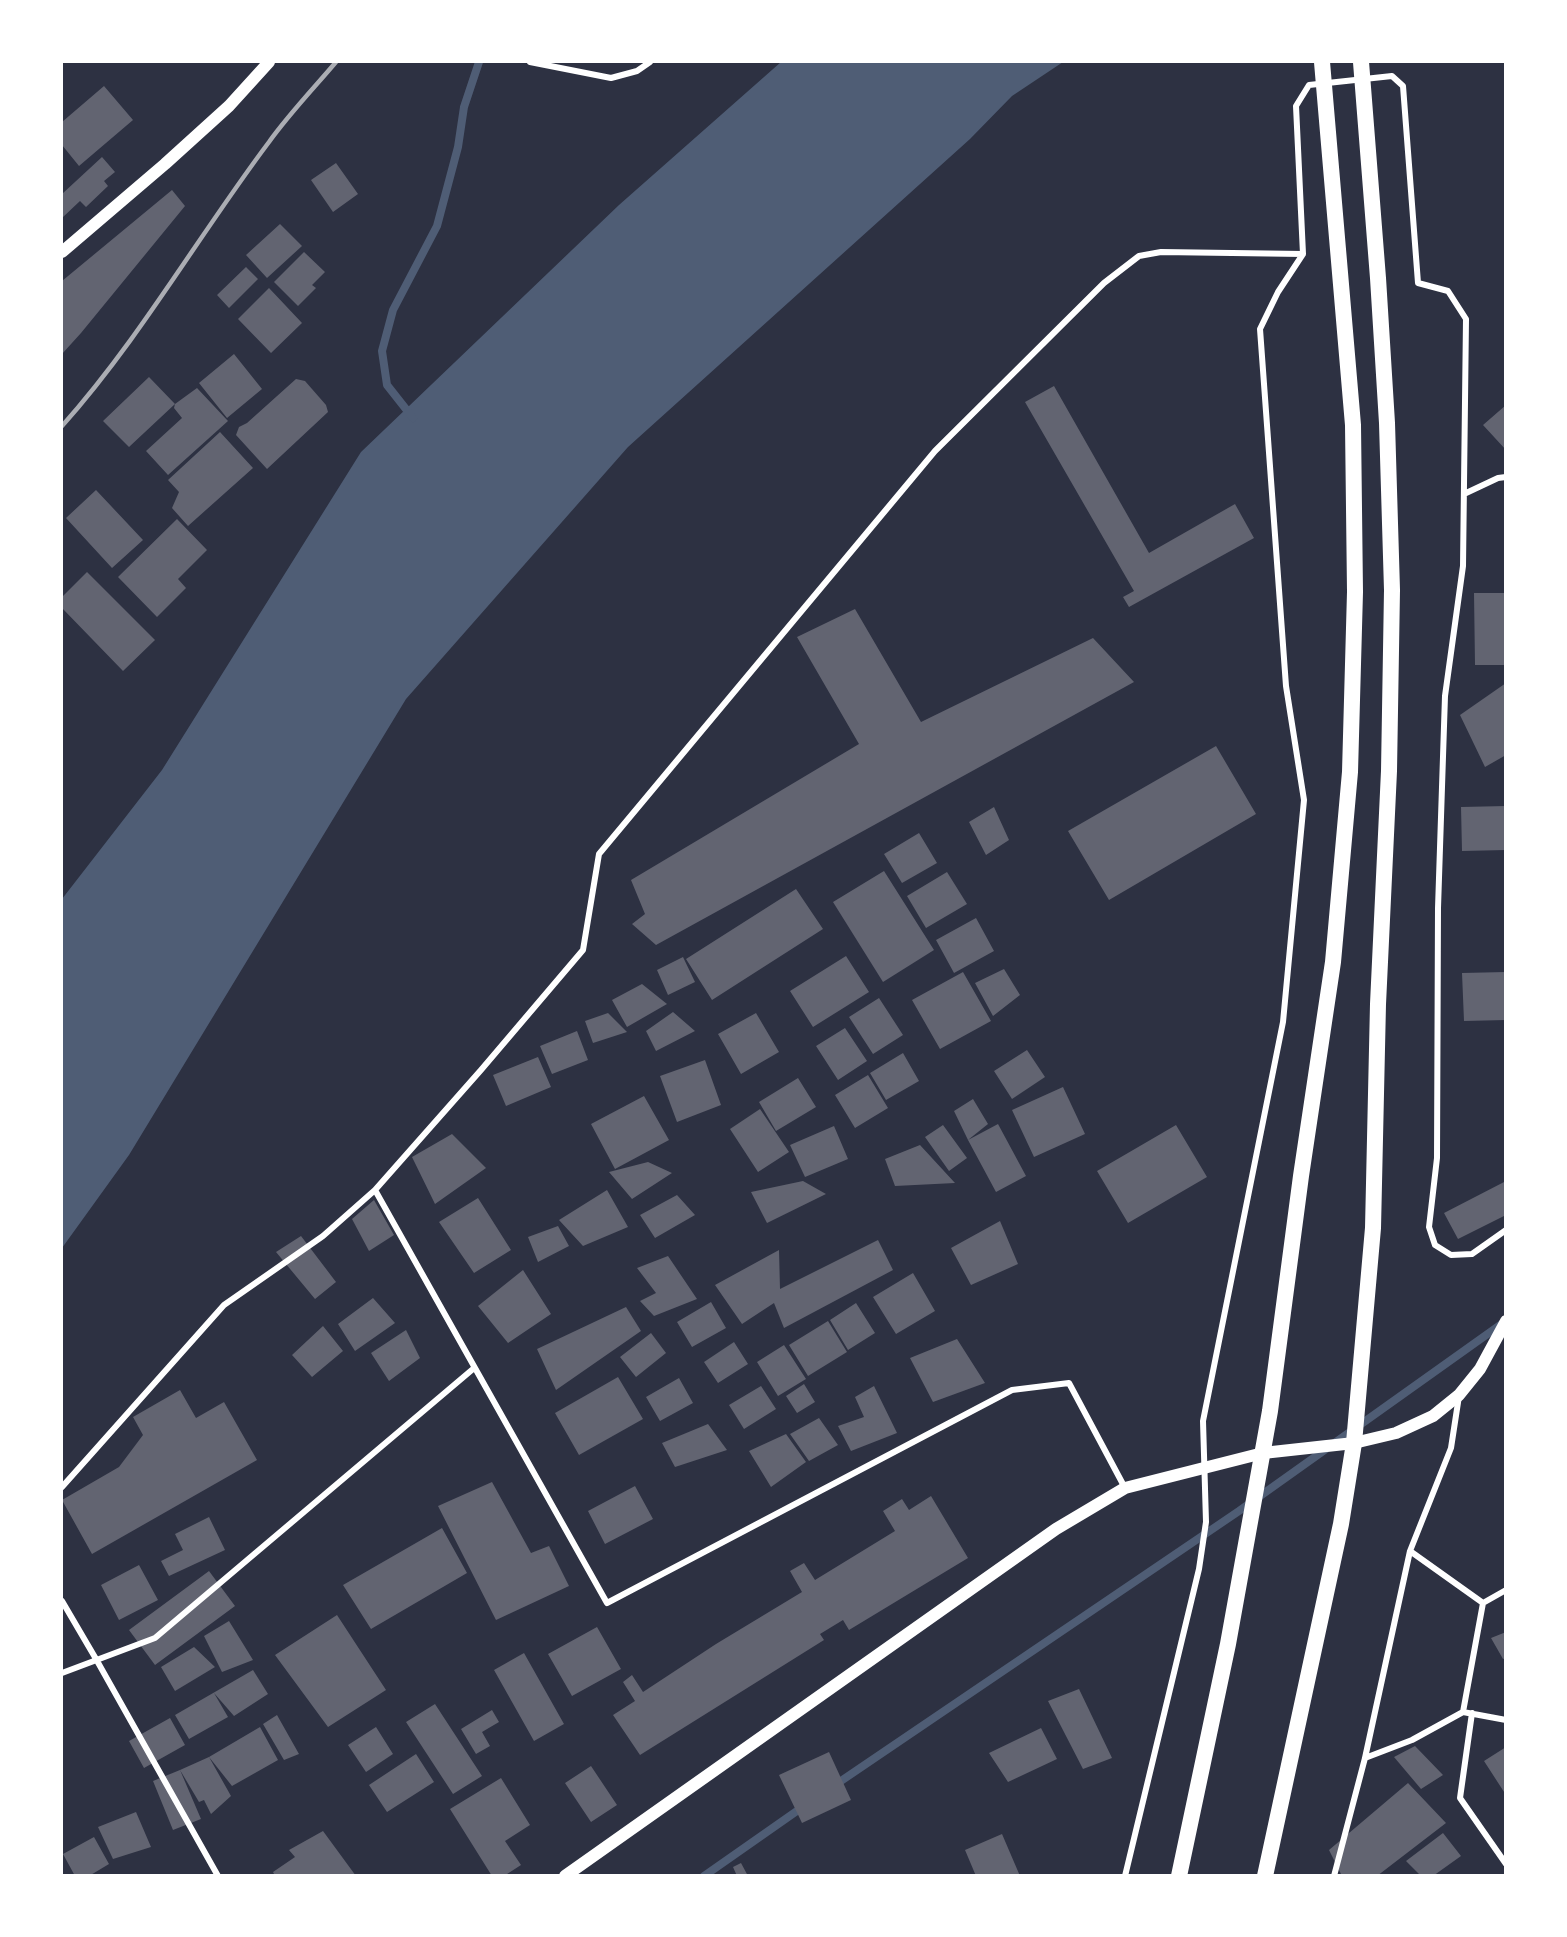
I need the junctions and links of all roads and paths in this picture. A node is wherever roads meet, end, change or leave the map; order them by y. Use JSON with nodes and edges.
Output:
{"nodes":[{"id":1,"x":269,"y":62,"type":"edge"},
{"id":2,"x":530,"y":62,"type":"edge"},
{"id":3,"x":650,"y":62,"type":"edge"},
{"id":4,"x":1322,"y":62,"type":"edge"},
{"id":5,"x":1361,"y":62,"type":"edge"},
{"id":6,"x":62,"y":252,"type":"edge"},
{"id":7,"x":1303,"y":254,"type":"junction"},
{"id":8,"x":1506,"y":477,"type":"edge"},
{"id":9,"x":1464,"y":494,"type":"junction"},
{"id":10,"x":375,"y":1190,"type":"junction"},
{"id":11,"x":1506,"y":1230,"type":"edge"},
{"id":12,"x":1506,"y":1321,"type":"edge"},
{"id":13,"x":473,"y":1368,"type":"junction"},
{"id":14,"x":1459,"y":1395,"type":"junction"},
{"id":15,"x":1354,"y":1443,"type":"junction"},
{"id":16,"x":1263,"y":1453,"type":"junction"},
{"id":17,"x":1206,"y":1466,"type":"junction"},
{"id":18,"x":62,"y":1487,"type":"edge"},
{"id":19,"x":1125,"y":1488,"type":"junction"},
{"id":20,"x":1410,"y":1551,"type":"junction"},
{"id":21,"x":1506,"y":1590,"type":"edge"},
{"id":22,"x":62,"y":1601,"type":"edge"},
{"id":23,"x":1483,"y":1603,"type":"junction"},
{"id":24,"x":96,"y":1659,"type":"junction"},
{"id":25,"x":62,"y":1673,"type":"edge"},
{"id":26,"x":1463,"y":1712,"type":"junction"},
{"id":27,"x":1472,"y":1713,"type":"junction"},
{"id":28,"x":1506,"y":1720,"type":"edge"},
{"id":29,"x":1365,"y":1758,"type":"junction"},
{"id":30,"x":1506,"y":1864,"type":"edge"},
{"id":31,"x":569,"y":1874,"type":"edge"},
{"id":32,"x":218,"y":1875,"type":"edge"},
{"id":33,"x":1125,"y":1875,"type":"edge"},
{"id":34,"x":1179,"y":1875,"type":"edge"},
{"id":35,"x":1265,"y":1875,"type":"edge"},
{"id":36,"x":1334,"y":1875,"type":"edge"}],
"edges":[{"from":1,"to":6,"type":"main road"},
{"from":2,"to":3,"type":"street"},
{"from":4,"to":16,"type":"highway"},
{"from":5,"to":15,"type":"highway"},
{"from":7,"to":9,"type":"street"},
{"from":7,"to":10,"type":"street"},
{"from":7,"to":17,"type":"street"},
{"from":8,"to":9,"type":"street"},
{"from":9,"to":11,"type":"street"},
{"from":10,"to":13,"type":"street"},
{"from":10,"to":18,"type":"street"},
{"from":12,"to":14,"type":"main road"},
{"from":13,"to":19,"type":"street"},
{"from":13,"to":24,"type":"street"},
{"from":14,"to":15,"type":"main road"},
{"from":14,"to":20,"type":"street"},
{"from":15,"to":16,"type":"main road"},
{"from":15,"to":35,"type":"highway"},
{"from":16,"to":17,"type":"main road"},
{"from":16,"to":34,"type":"highway"},
{"from":17,"to":19,"type":"main road"},
{"from":17,"to":33,"type":"street"},
{"from":19,"to":31,"type":"main road"},
{"from":20,"to":23,"type":"street"},
{"from":20,"to":29,"type":"street"},
{"from":21,"to":23,"type":"street"},
{"from":22,"to":24,"type":"street"},
{"from":23,"to":26,"type":"street"},
{"from":24,"to":25,"type":"street"},
{"from":24,"to":32,"type":"street"},
{"from":26,"to":27,"type":"street"},
{"from":26,"to":29,"type":"street"},
{"from":27,"to":28,"type":"street"},
{"from":27,"to":30,"type":"street"},
{"from":29,"to":36,"type":"street"}]}
